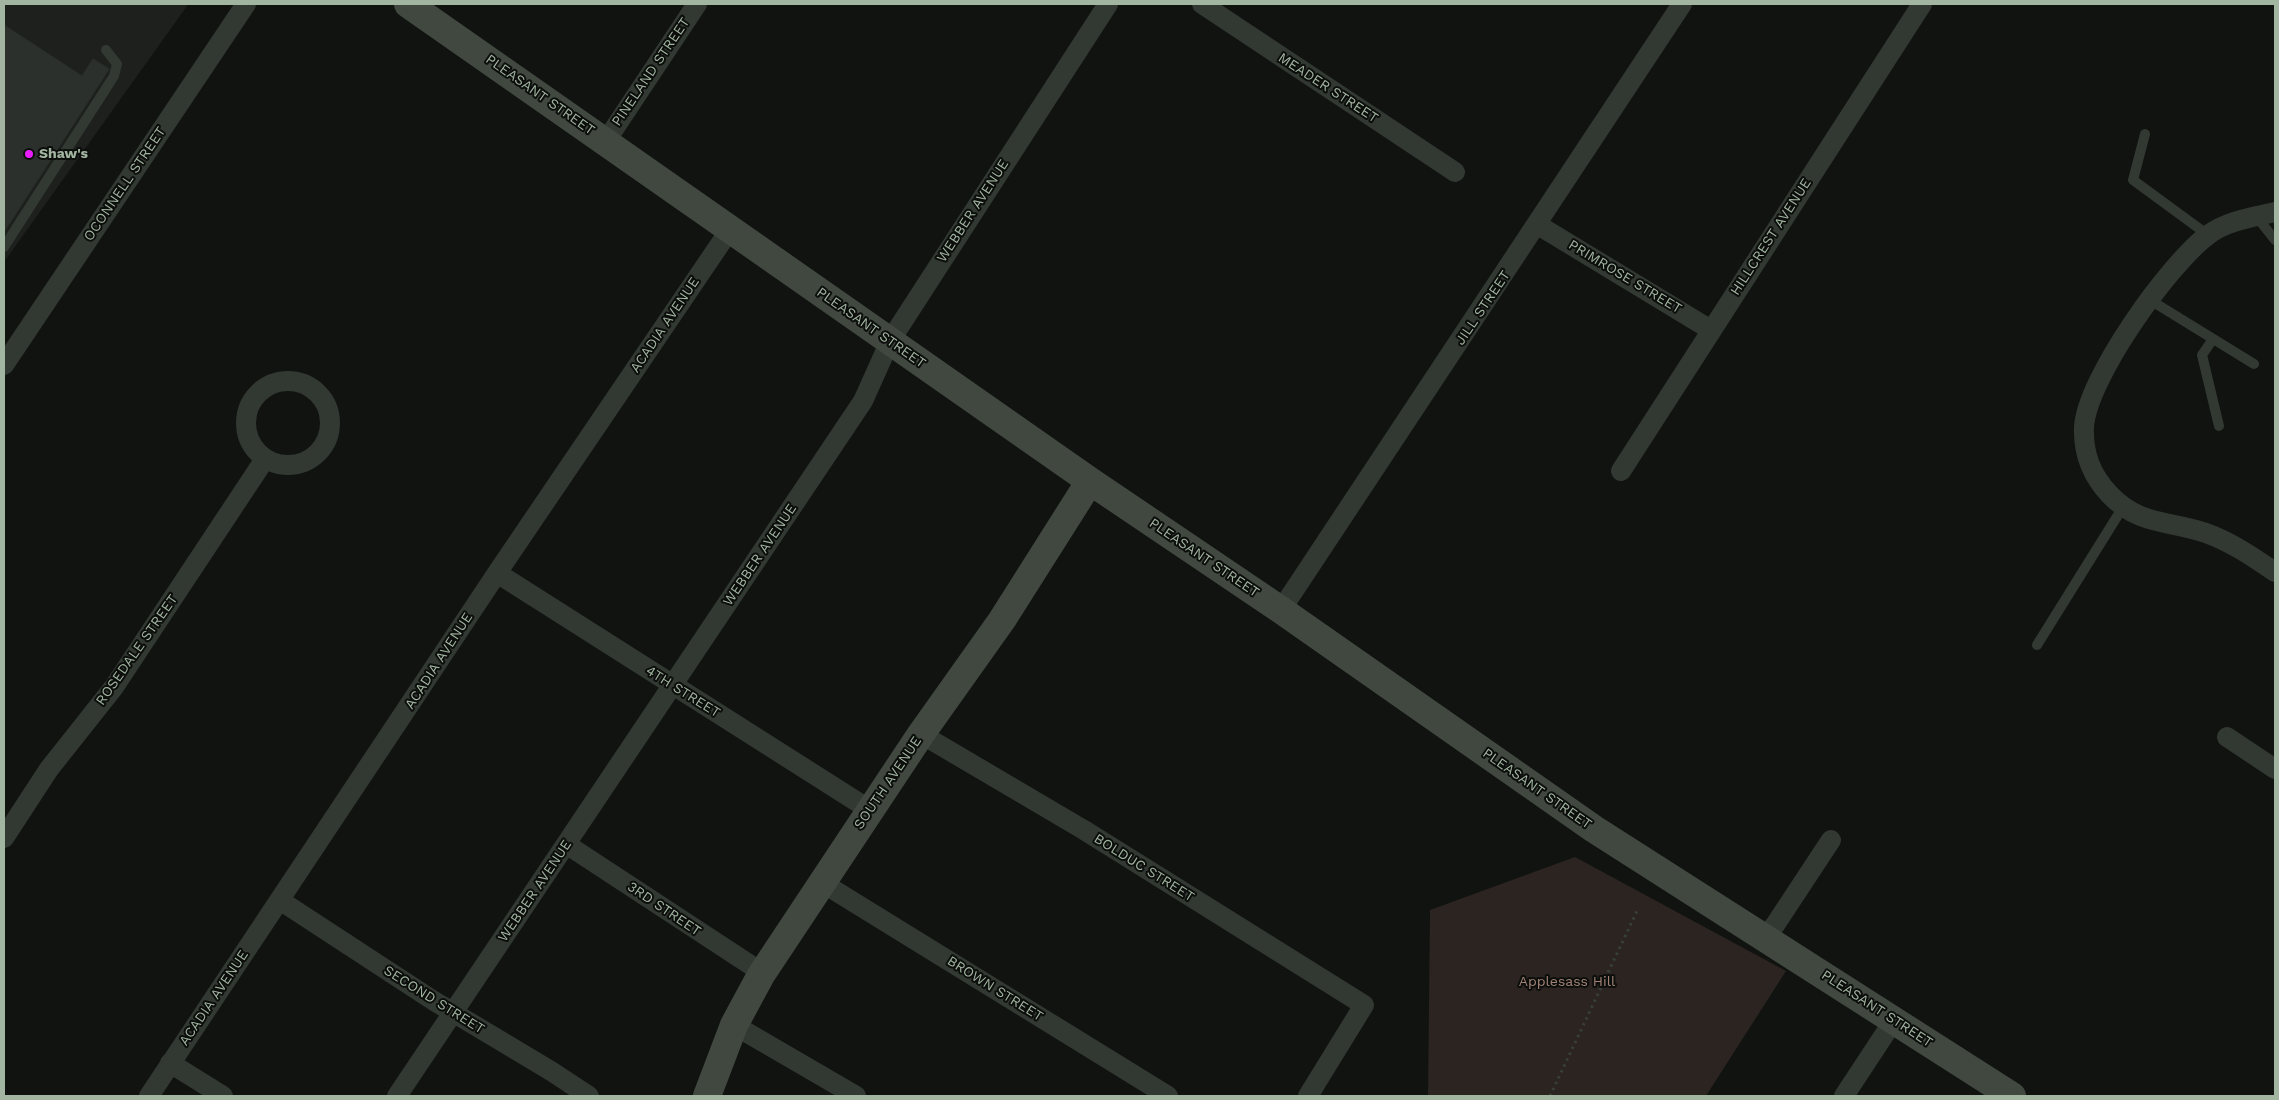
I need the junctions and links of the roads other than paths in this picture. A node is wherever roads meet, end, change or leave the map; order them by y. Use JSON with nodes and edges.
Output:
{"nodes":[{"id":1,"x":246,"y":4,"type":"edge"},
{"id":2,"x":408,"y":4,"type":"edge"},
{"id":3,"x":697,"y":4,"type":"edge"},
{"id":4,"x":1108,"y":4,"type":"edge"},
{"id":5,"x":1202,"y":4,"type":"edge"},
{"id":6,"x":1682,"y":4,"type":"edge"},
{"id":7,"x":1922,"y":4,"type":"edge"},
{"id":8,"x":106,"y":50,"type":"dead end"},
{"id":9,"x":2145,"y":134,"type":"dead end"},
{"id":10,"x":606,"y":141,"type":"junction"},
{"id":11,"x":1455,"y":172,"type":"dead end"},
{"id":12,"x":2266,"y":214,"type":"edge"},
{"id":13,"x":1538,"y":224,"type":"junction"},
{"id":14,"x":731,"y":228,"type":"junction"},
{"id":15,"x":2208,"y":235,"type":"junction"},
{"id":16,"x":2275,"y":240,"type":"edge"},
{"id":17,"x":4,"y":247,"type":"edge"},
{"id":18,"x":2150,"y":300,"type":"junction"},
{"id":19,"x":1711,"y":330,"type":"junction"},
{"id":20,"x":2213,"y":339,"type":"junction"},
{"id":21,"x":890,"y":341,"type":"junction"},
{"id":22,"x":2254,"y":364,"type":"dead end"},
{"id":23,"x":4,"y":365,"type":"edge"},
{"id":24,"x":2219,"y":426,"type":"dead end"},
{"id":25,"x":265,"y":459,"type":"junction"},
{"id":26,"x":1621,"y":471,"type":"dead end"},
{"id":27,"x":1090,"y":481,"type":"junction"},
{"id":28,"x":2123,"y":507,"type":"junction"},
{"id":29,"x":2275,"y":572,"type":"edge"},
{"id":30,"x":497,"y":573,"type":"junction"},
{"id":31,"x":1281,"y":610,"type":"junction"},
{"id":32,"x":2037,"y":645,"type":"dead end"},
{"id":33,"x":673,"y":685,"type":"junction"},
{"id":34,"x":921,"y":734,"type":"junction"},
{"id":35,"x":2227,"y":737,"type":"dead end"},
{"id":36,"x":2275,"y":769,"type":"edge"},
{"id":37,"x":870,"y":810,"type":"junction"},
{"id":38,"x":4,"y":838,"type":"edge"},
{"id":39,"x":1831,"y":840,"type":"dead end"},
{"id":40,"x":566,"y":844,"type":"junction"},
{"id":41,"x":821,"y":882,"type":"junction"},
{"id":42,"x":281,"y":901,"type":"junction"},
{"id":43,"x":1765,"y":937,"type":"junction"},
{"id":44,"x":760,"y":975,"type":"junction"},
{"id":45,"x":454,"y":1012,"type":"junction"},
{"id":46,"x":1894,"y":1020,"type":"junction"},
{"id":47,"x":734,"y":1025,"type":"junction"},
{"id":48,"x":170,"y":1064,"type":"junction"},
{"id":49,"x":149,"y":1096,"type":"edge"},
{"id":50,"x":223,"y":1096,"type":"edge"},
{"id":51,"x":397,"y":1096,"type":"edge"},
{"id":52,"x":589,"y":1096,"type":"edge"},
{"id":53,"x":706,"y":1096,"type":"edge"},
{"id":54,"x":856,"y":1096,"type":"edge"},
{"id":55,"x":1168,"y":1096,"type":"edge"},
{"id":56,"x":1308,"y":1096,"type":"edge"},
{"id":57,"x":1844,"y":1096,"type":"edge"},
{"id":58,"x":2012,"y":1096,"type":"edge"}],
"edges":[{"from":1,"to":23,"type":"street","name":"OCONNELL STREET"},
{"from":2,"to":10,"type":"street","name":"PLEASANT STREET"},
{"from":3,"to":10,"type":"street","name":"PINELAND STREET"},
{"from":4,"to":21,"type":"street","name":"WEBBER AVENUE"},
{"from":5,"to":11,"type":"street","name":"MEADER STREET"},
{"from":6,"to":13,"type":"street","name":"JILL STREET"},
{"from":7,"to":19,"type":"street","name":"HILLCREST AVENUE"},
{"from":8,"to":17,"type":"lane"},
{"from":9,"to":15,"type":"lane"},
{"from":10,"to":14,"type":"street","name":"PLEASANT STREET"},
{"from":12,"to":15,"type":"street"},
{"from":12,"to":16,"type":"lane"},
{"from":13,"to":19,"type":"street","name":"PRIMROSE STREET"},
{"from":13,"to":31,"type":"street","name":"JILL STREET"},
{"from":14,"to":21,"type":"street","name":"PLEASANT STREET"},
{"from":14,"to":30,"type":"street","name":"ACADIA AVENUE"},
{"from":15,"to":18,"type":"street"},
{"from":18,"to":20,"type":"lane"},
{"from":18,"to":28,"type":"street"},
{"from":19,"to":26,"type":"street","name":"HILLCREST AVENUE"},
{"from":20,"to":22,"type":"lane"},
{"from":20,"to":24,"type":"lane"},
{"from":21,"to":27,"type":"street","name":"PLEASANT STREET"},
{"from":21,"to":33,"type":"street","name":"WEBBER AVENUE"},
{"from":25,"to":25,"type":"street"},
{"from":25,"to":38,"type":"street","name":"ROSEDALE STREET"},
{"from":27,"to":31,"type":"street","name":"PLEASANT STREET"},
{"from":27,"to":34,"type":"street","name":"SOUTH AVENUE"},
{"from":28,"to":29,"type":"street"},
{"from":28,"to":32,"type":"lane"},
{"from":30,"to":33,"type":"street","name":"4TH STREET"},
{"from":30,"to":42,"type":"street","name":"ACADIA AVENUE"},
{"from":31,"to":43,"type":"street","name":"PLEASANT STREET"},
{"from":33,"to":37,"type":"street","name":"4TH STREET"},
{"from":33,"to":40,"type":"street","name":"WEBBER AVENUE"},
{"from":34,"to":37,"type":"street","name":"SOUTH AVENUE"},
{"from":34,"to":56,"type":"street","name":"BOLDUC STREET"},
{"from":35,"to":36,"type":"street"},
{"from":37,"to":41,"type":"street","name":"SOUTH AVENUE"},
{"from":39,"to":43,"type":"street"},
{"from":40,"to":44,"type":"street","name":"3RD STREET"},
{"from":40,"to":45,"type":"street","name":"WEBBER AVENUE"},
{"from":41,"to":44,"type":"street","name":"SOUTH AVENUE"},
{"from":41,"to":55,"type":"street","name":"BROWN STREET"},
{"from":42,"to":45,"type":"street","name":"SECOND STREET"},
{"from":42,"to":48,"type":"street","name":"ACADIA AVENUE"},
{"from":43,"to":46,"type":"street","name":"PLEASANT STREET"},
{"from":44,"to":47,"type":"street","name":"SOUTH AVENUE"},
{"from":45,"to":51,"type":"street","name":"WEBBER AVENUE"},
{"from":45,"to":52,"type":"street","name":"SECOND STREET"},
{"from":46,"to":57,"type":"street"},
{"from":46,"to":58,"type":"street","name":"PLEASANT STREET"},
{"from":47,"to":53,"type":"street","name":"SOUTH AVENUE"},
{"from":47,"to":54,"type":"street"},
{"from":48,"to":49,"type":"street","name":"ACADIA AVENUE"},
{"from":48,"to":50,"type":"street"}]}
